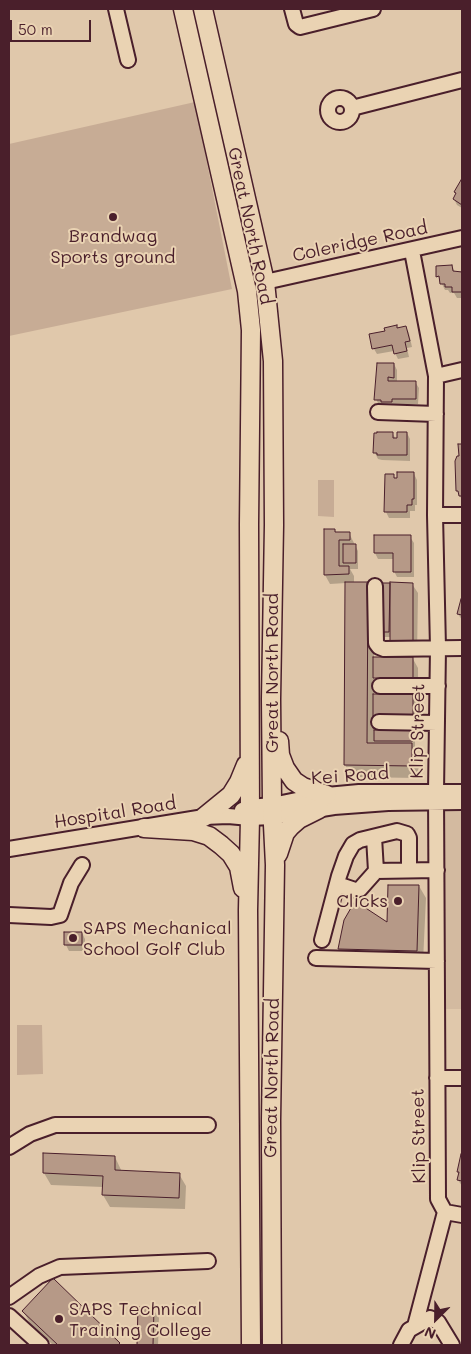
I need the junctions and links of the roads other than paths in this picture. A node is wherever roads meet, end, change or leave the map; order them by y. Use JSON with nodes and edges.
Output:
{"nodes":[{"id":1,"x":116,"y":9,"type":"edge"},
{"id":2,"x":183,"y":9,"type":"edge"},
{"id":3,"x":203,"y":9,"type":"edge"},
{"id":4,"x":292,"y":9,"type":"edge"},
{"id":5,"x":373,"y":9,"type":"edge"},
{"id":6,"x":128,"y":60,"type":"dead end"},
{"id":7,"x":462,"y":80,"type":"edge"},
{"id":8,"x":352,"y":108,"type":"dead end"},
{"id":9,"x":462,"y":238,"type":"edge"},
{"id":10,"x":412,"y":251,"type":"junction"},
{"id":11,"x":265,"y":282,"type":"junction"},
{"id":12,"x":462,"y":370,"type":"edge"},
{"id":13,"x":436,"y":376,"type":"junction"},
{"id":14,"x":378,"y":412,"type":"dead end"},
{"id":15,"x":436,"y":414,"type":"junction"},
{"id":16,"x":435,"y":515,"type":"junction"},
{"id":17,"x":462,"y":515,"type":"edge"},
{"id":18,"x":375,"y":586,"type":"dead end"},
{"id":19,"x":438,"y":648,"type":"junction"},
{"id":20,"x":462,"y":648,"type":"edge"},
{"id":21,"x":380,"y":686,"type":"dead end"},
{"id":22,"x":438,"y":686,"type":"junction"},
{"id":23,"x":270,"y":699,"type":"junction"},
{"id":24,"x":378,"y":722,"type":"dead end"},
{"id":25,"x":437,"y":724,"type":"junction"},
{"id":26,"x":249,"y":756,"type":"junction"},
{"id":27,"x":462,"y":792,"type":"edge"},
{"id":28,"x":436,"y":797,"type":"junction"},
{"id":29,"x":323,"y":802,"type":"junction"},
{"id":30,"x":462,"y":802,"type":"edge"},
{"id":31,"x":272,"y":811,"type":"junction"},
{"id":32,"x":250,"y":813,"type":"junction"},
{"id":33,"x":204,"y":817,"type":"junction"},
{"id":34,"x":144,"y":828,"type":"junction"},
{"id":35,"x":374,"y":837,"type":"junction"},
{"id":36,"x":9,"y":849,"type":"edge"},
{"id":37,"x":275,"y":865,"type":"junction"},
{"id":38,"x":82,"y":866,"type":"dead end"},
{"id":39,"x":409,"y":870,"type":"junction"},
{"id":40,"x":437,"y":870,"type":"junction"},
{"id":41,"x":376,"y":871,"type":"junction"},
{"id":42,"x":337,"y":884,"type":"junction"},
{"id":43,"x":248,"y":910,"type":"junction"},
{"id":44,"x":9,"y":915,"type":"edge"},
{"id":45,"x":322,"y":940,"type":"dead end"},
{"id":46,"x":316,"y":958,"type":"dead end"},
{"id":47,"x":437,"y":961,"type":"junction"},
{"id":48,"x":437,"y":1078,"type":"junction"},
{"id":49,"x":462,"y":1078,"type":"edge"},
{"id":50,"x":249,"y":1119,"type":"junction"},
{"id":51,"x":271,"y":1120,"type":"junction"},
{"id":52,"x":208,"y":1125,"type":"dead end"},
{"id":53,"x":9,"y":1147,"type":"edge"},
{"id":54,"x":445,"y":1212,"type":"junction"},
{"id":55,"x":462,"y":1216,"type":"edge"},
{"id":56,"x":208,"y":1261,"type":"dead end"},
{"id":57,"x":9,"y":1297,"type":"edge"},
{"id":58,"x":9,"y":1316,"type":"edge"},
{"id":59,"x":415,"y":1326,"type":"junction"},
{"id":60,"x":41,"y":1345,"type":"edge"},
{"id":61,"x":251,"y":1345,"type":"edge"},
{"id":62,"x":272,"y":1345,"type":"edge"},
{"id":63,"x":400,"y":1345,"type":"edge"},
{"id":64,"x":452,"y":1345,"type":"edge"}],
"edges":[{"from":1,"to":6,"type":"street"},
{"from":2,"to":26,"type":"main road","name":"Great North Road"},
{"from":3,"to":11,"type":"main road","name":"Great North Road"},
{"from":4,"to":5,"type":"street"},
{"from":7,"to":8,"type":"street"},
{"from":9,"to":10,"type":"street","name":"Coleridge Road"},
{"from":10,"to":11,"type":"street","name":"Coleridge Road"},
{"from":10,"to":13,"type":"street","name":"Klip Street"},
{"from":11,"to":23,"type":"main road","name":"Great North Road"},
{"from":12,"to":13,"type":"street"},
{"from":13,"to":15,"type":"street","name":"Klip Street"},
{"from":14,"to":15,"type":"street"},
{"from":15,"to":16,"type":"street","name":"Klip Street"},
{"from":16,"to":17,"type":"street"},
{"from":16,"to":19,"type":"street","name":"Klip Street"},
{"from":18,"to":19,"type":"street"},
{"from":19,"to":20,"type":"street"},
{"from":19,"to":22,"type":"street","name":"Klip Street"},
{"from":21,"to":22,"type":"street"},
{"from":22,"to":25,"type":"street","name":"Klip Street"},
{"from":23,"to":29,"type":"main road"},
{"from":23,"to":31,"type":"main road","name":"Great North Road"},
{"from":24,"to":25,"type":"street"},
{"from":25,"to":28,"type":"street","name":"Klip Street"},
{"from":26,"to":32,"type":"main road","name":"Great North Road"},
{"from":26,"to":33,"type":"main road"},
{"from":27,"to":28,"type":"street","name":"Kei Road"},
{"from":28,"to":29,"type":"street","name":"Kei Road"},
{"from":28,"to":30,"type":"street","name":"Kei Road"},
{"from":28,"to":40,"type":"street","name":"Klip Street"},
{"from":29,"to":31,"type":"street","name":"Kei Road"},
{"from":29,"to":37,"type":"main road"},
{"from":31,"to":32,"type":"street","name":"Hospital Road"},
{"from":31,"to":37,"type":"main road","name":"Great North Road"},
{"from":32,"to":33,"type":"street","name":"Hospital Road"},
{"from":32,"to":43,"type":"main road","name":"Great North Road"},
{"from":33,"to":34,"type":"street","name":"Hospital Road"},
{"from":34,"to":36,"type":"street","name":"Hospital Road"},
{"from":34,"to":43,"type":"main road"},
{"from":35,"to":39,"type":"street"},
{"from":35,"to":41,"type":"street"},
{"from":35,"to":42,"type":"street"},
{"from":37,"to":51,"type":"main road","name":"Great North Road"},
{"from":38,"to":44,"type":"street"},
{"from":39,"to":40,"type":"street"},
{"from":39,"to":41,"type":"street"},
{"from":40,"to":47,"type":"street","name":"Klip Street"},
{"from":41,"to":42,"type":"street"},
{"from":42,"to":45,"type":"street"},
{"from":43,"to":50,"type":"main road","name":"Great North Road"},
{"from":46,"to":47,"type":"street"},
{"from":47,"to":48,"type":"street","name":"Klip Street"},
{"from":48,"to":49,"type":"street"},
{"from":48,"to":54,"type":"street","name":"Klip Street"},
{"from":50,"to":51,"type":"main road"},
{"from":50,"to":61,"type":"main road","name":"Great North Road"},
{"from":51,"to":62,"type":"main road","name":"Great North Road"},
{"from":52,"to":53,"type":"street"},
{"from":54,"to":55,"type":"street"},
{"from":54,"to":59,"type":"street"},
{"from":56,"to":57,"type":"street"},
{"from":58,"to":60,"type":"street"},
{"from":59,"to":63,"type":"street"},
{"from":59,"to":64,"type":"street"}]}
